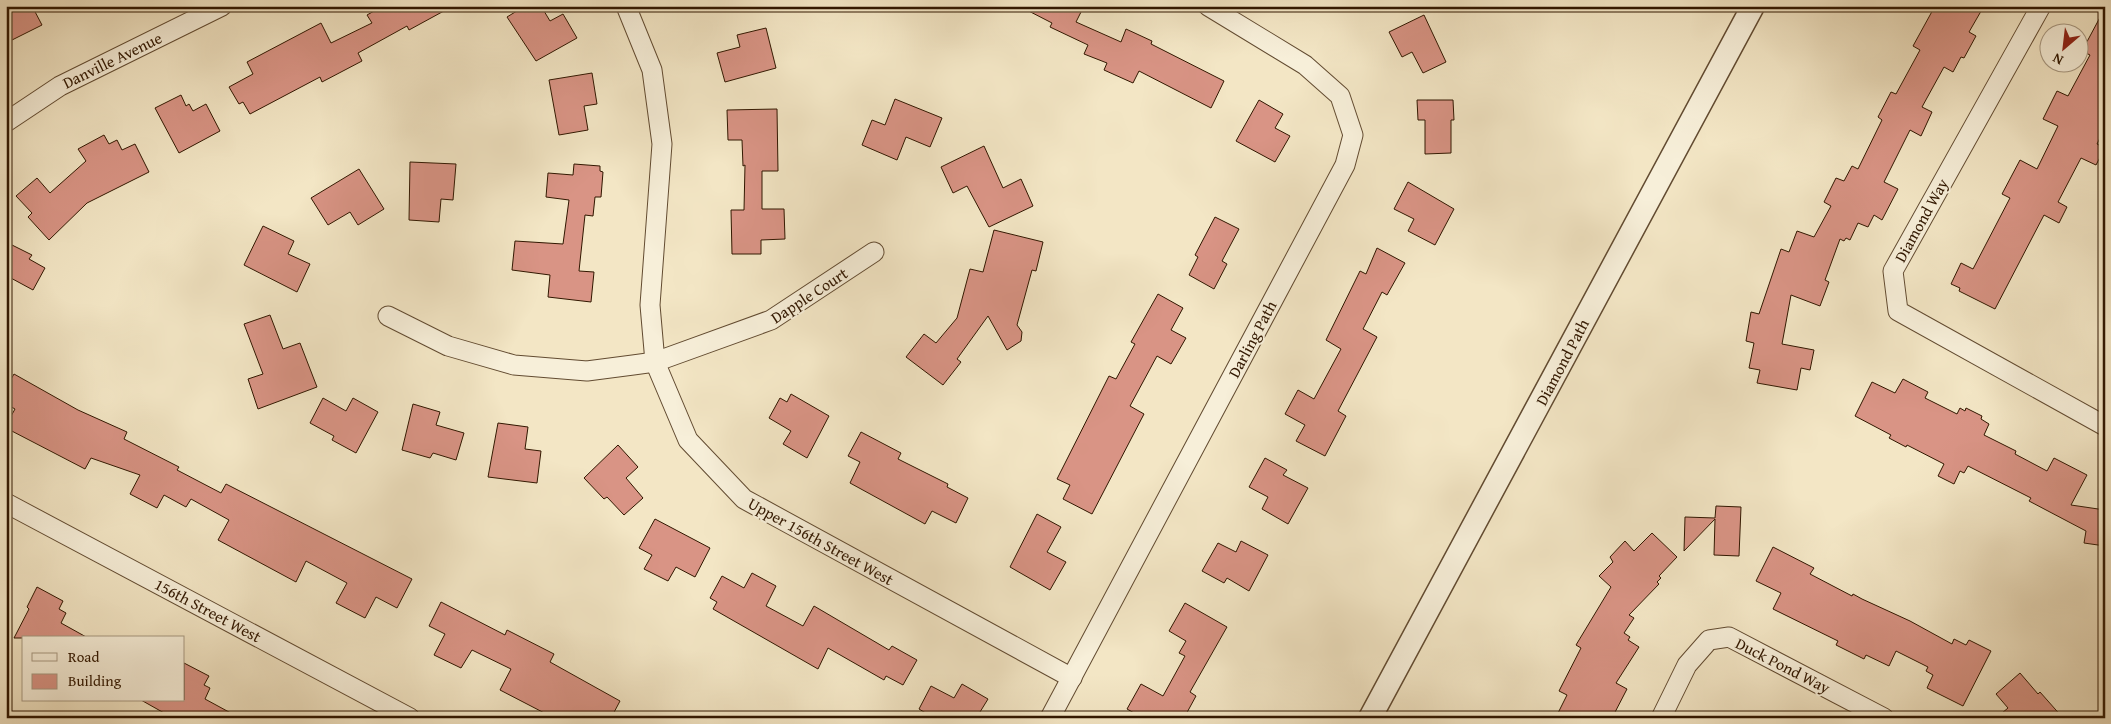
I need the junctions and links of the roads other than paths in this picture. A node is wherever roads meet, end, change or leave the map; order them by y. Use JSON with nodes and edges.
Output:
{"nodes":[{"id":1,"x":222,"y":6,"type":"edge"},
{"id":2,"x":626,"y":6,"type":"edge"},
{"id":3,"x":1208,"y":6,"type":"edge"},
{"id":4,"x":1753,"y":6,"type":"edge"},
{"id":5,"x":2041,"y":6,"type":"edge"},
{"id":6,"x":6,"y":122,"type":"edge"},
{"id":7,"x":874,"y":252,"type":"dead end"},
{"id":8,"x":388,"y":316,"type":"dead end"},
{"id":9,"x":655,"y":362,"type":"junction"},
{"id":10,"x":2105,"y":426,"type":"edge"},
{"id":11,"x":6,"y":503,"type":"edge"},
{"id":12,"x":1072,"y":678,"type":"junction"},
{"id":13,"x":410,"y":718,"type":"edge"},
{"id":14,"x":1050,"y":718,"type":"edge"},
{"id":15,"x":1370,"y":718,"type":"edge"},
{"id":16,"x":1661,"y":718,"type":"edge"},
{"id":17,"x":1884,"y":718,"type":"edge"}],
"edges":[{"from":1,"to":6,"type":"street","name":"Danville Avenue"},
{"from":2,"to":9,"type":"street","name":"Upper 156th Street West"},
{"from":3,"to":12,"type":"street","name":"Darling Path"},
{"from":4,"to":15,"type":"street","name":"Diamond Path"},
{"from":5,"to":10,"type":"street","name":"Diamond Way"},
{"from":7,"to":9,"type":"street","name":"Dapple Court"},
{"from":8,"to":9,"type":"street","name":"Dapple Court"},
{"from":9,"to":12,"type":"street","name":"Upper 156th Street West"},
{"from":11,"to":13,"type":"street","name":"156th Street West"},
{"from":12,"to":14,"type":"street","name":"Darling Path"},
{"from":16,"to":17,"type":"street","name":"Duck Pond Way"}]}
